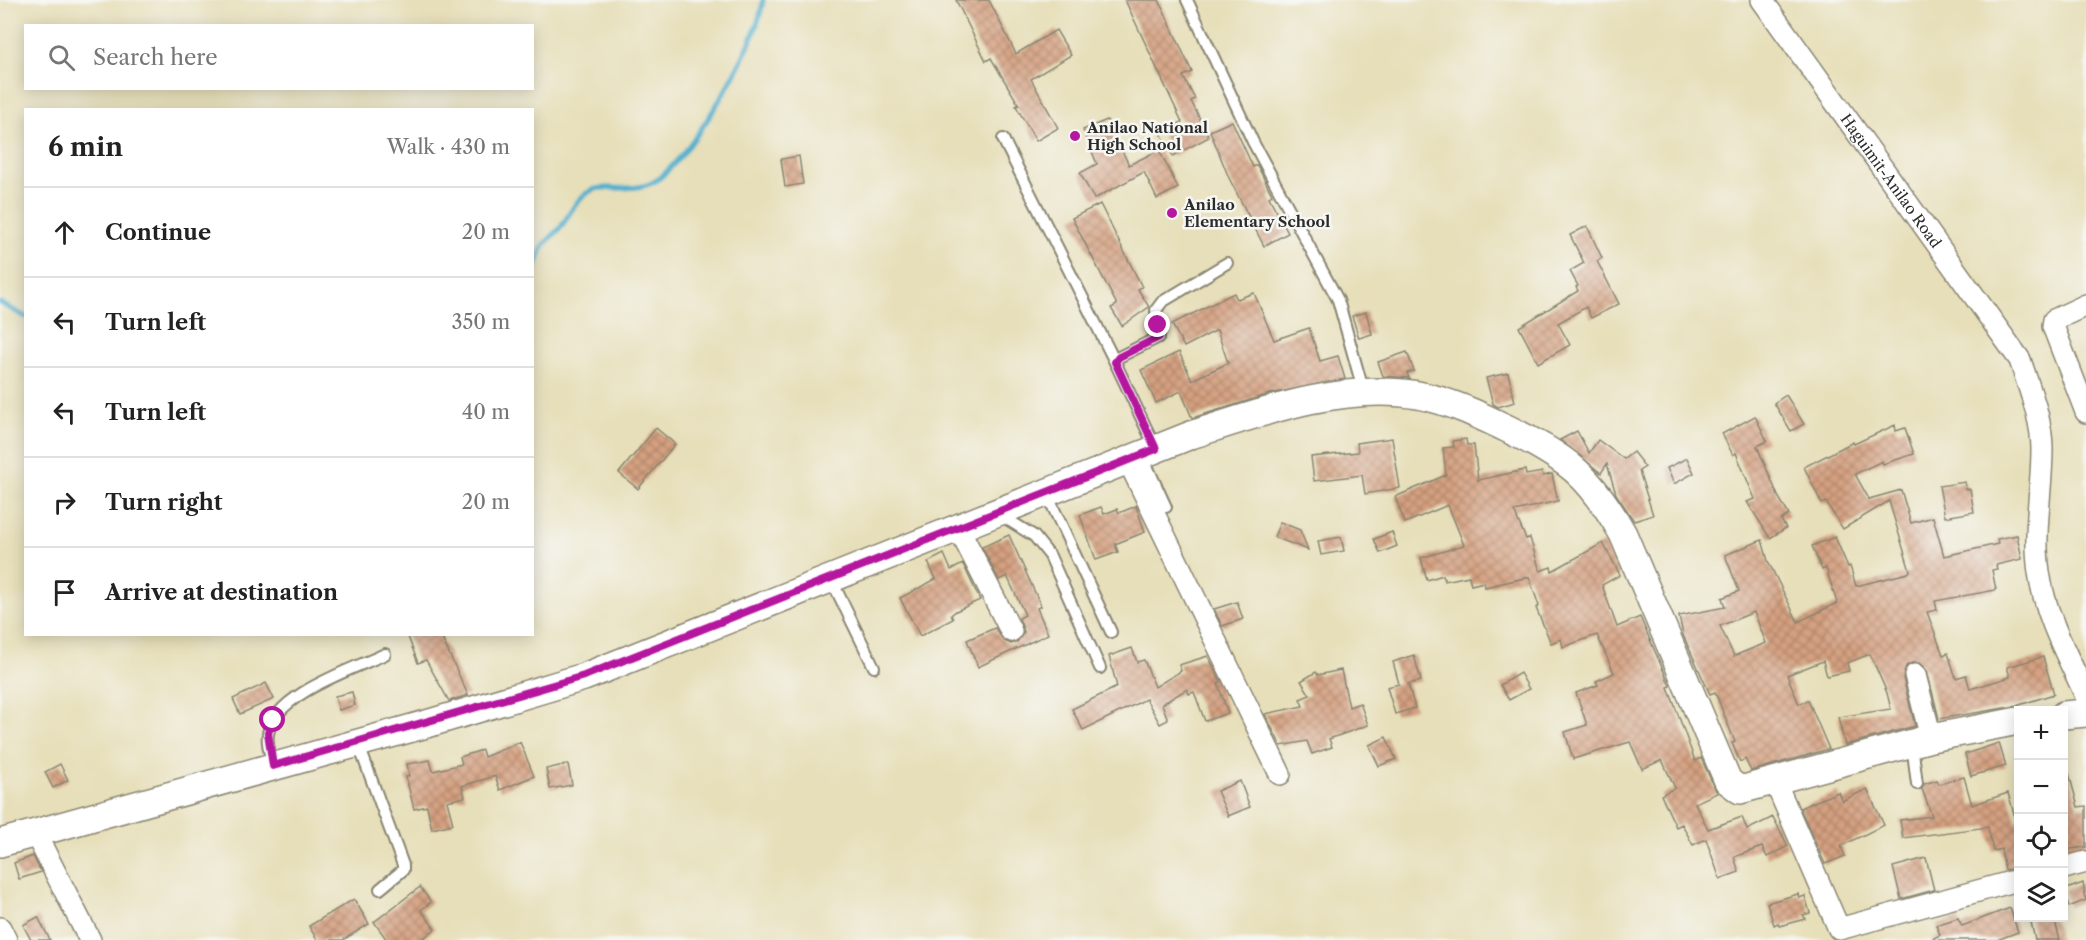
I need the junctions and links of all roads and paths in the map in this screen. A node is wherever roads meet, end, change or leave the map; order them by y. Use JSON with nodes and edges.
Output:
{"nodes":[{"id":1,"x":1187,"y":0,"type":"edge"},
{"id":2,"x":1762,"y":0,"type":"edge"},
{"id":3,"x":1003,"y":139,"type":"dead end"},
{"id":4,"x":1227,"y":263,"type":"dead end"},
{"id":5,"x":2086,"y":305,"type":"edge"},
{"id":6,"x":1115,"y":362,"type":"junction"},
{"id":7,"x":1364,"y":393,"type":"junction"},
{"id":8,"x":2086,"y":412,"type":"edge"},
{"id":9,"x":1142,"y":454,"type":"junction"},
{"id":10,"x":1046,"y":492,"type":"junction"},
{"id":11,"x":1167,"y":507,"type":"dead end"},
{"id":12,"x":996,"y":512,"type":"junction"},
{"id":13,"x":958,"y":527,"type":"junction"},
{"id":14,"x":831,"y":578,"type":"junction"},
{"id":15,"x":1011,"y":631,"type":"dead end"},
{"id":16,"x":1111,"y":632,"type":"dead end"},
{"id":17,"x":385,"y":654,"type":"dead end"},
{"id":18,"x":874,"y":667,"type":"dead end"},
{"id":19,"x":1100,"y":668,"type":"dead end"},
{"id":20,"x":1915,"y":675,"type":"dead end"},
{"id":21,"x":2086,"y":696,"type":"edge"},
{"id":22,"x":2086,"y":713,"type":"edge"},
{"id":23,"x":2068,"y":715,"type":"edge"},
{"id":24,"x":2014,"y":723,"type":"edge"},
{"id":25,"x":1921,"y":741,"type":"junction"},
{"id":26,"x":358,"y":743,"type":"junction"},
{"id":27,"x":273,"y":766,"type":"junction"},
{"id":28,"x":1280,"y":774,"type":"dead end"},
{"id":29,"x":1774,"y":779,"type":"junction"},
{"id":30,"x":1917,"y":784,"type":"dead end"},
{"id":31,"x":35,"y":833,"type":"junction"},
{"id":32,"x":0,"y":843,"type":"edge"},
{"id":33,"x":2086,"y":862,"type":"edge"},
{"id":34,"x":2068,"y":867,"type":"edge"},
{"id":35,"x":2014,"y":882,"type":"edge"},
{"id":36,"x":380,"y":889,"type":"dead end"},
{"id":37,"x":0,"y":928,"type":"edge"},
{"id":38,"x":1836,"y":935,"type":"edge"},
{"id":39,"x":6,"y":940,"type":"edge"},
{"id":40,"x":90,"y":940,"type":"edge"}],
"edges":[{"from":1,"to":7,"type":"lane"},
{"from":2,"to":21,"type":"street","name":"Haguimit-Anilao Road"},
{"from":3,"to":6,"type":"lane"},
{"from":4,"to":6,"type":"lane"},
{"from":5,"to":8,"type":"street"},
{"from":6,"to":9,"type":"lane"},
{"from":7,"to":9,"type":"street"},
{"from":7,"to":29,"type":"street"},
{"from":9,"to":10,"type":"street"},
{"from":9,"to":11,"type":"lane"},
{"from":9,"to":28,"type":"street"},
{"from":10,"to":12,"type":"street"},
{"from":10,"to":16,"type":"lane"},
{"from":12,"to":13,"type":"street"},
{"from":12,"to":19,"type":"lane"},
{"from":13,"to":14,"type":"street"},
{"from":13,"to":15,"type":"street"},
{"from":14,"to":18,"type":"lane"},
{"from":14,"to":26,"type":"street"},
{"from":17,"to":27,"type":"lane"},
{"from":20,"to":25,"type":"street"},
{"from":22,"to":23,"type":"street"},
{"from":24,"to":25,"type":"street"},
{"from":25,"to":29,"type":"street"},
{"from":25,"to":30,"type":"lane"},
{"from":26,"to":27,"type":"street"},
{"from":26,"to":36,"type":"lane"},
{"from":27,"to":31,"type":"street"},
{"from":29,"to":38,"type":"street"},
{"from":31,"to":32,"type":"street"},
{"from":31,"to":40,"type":"street"},
{"from":33,"to":34,"type":"street"},
{"from":35,"to":38,"type":"street"},
{"from":37,"to":39,"type":"street"}]}
